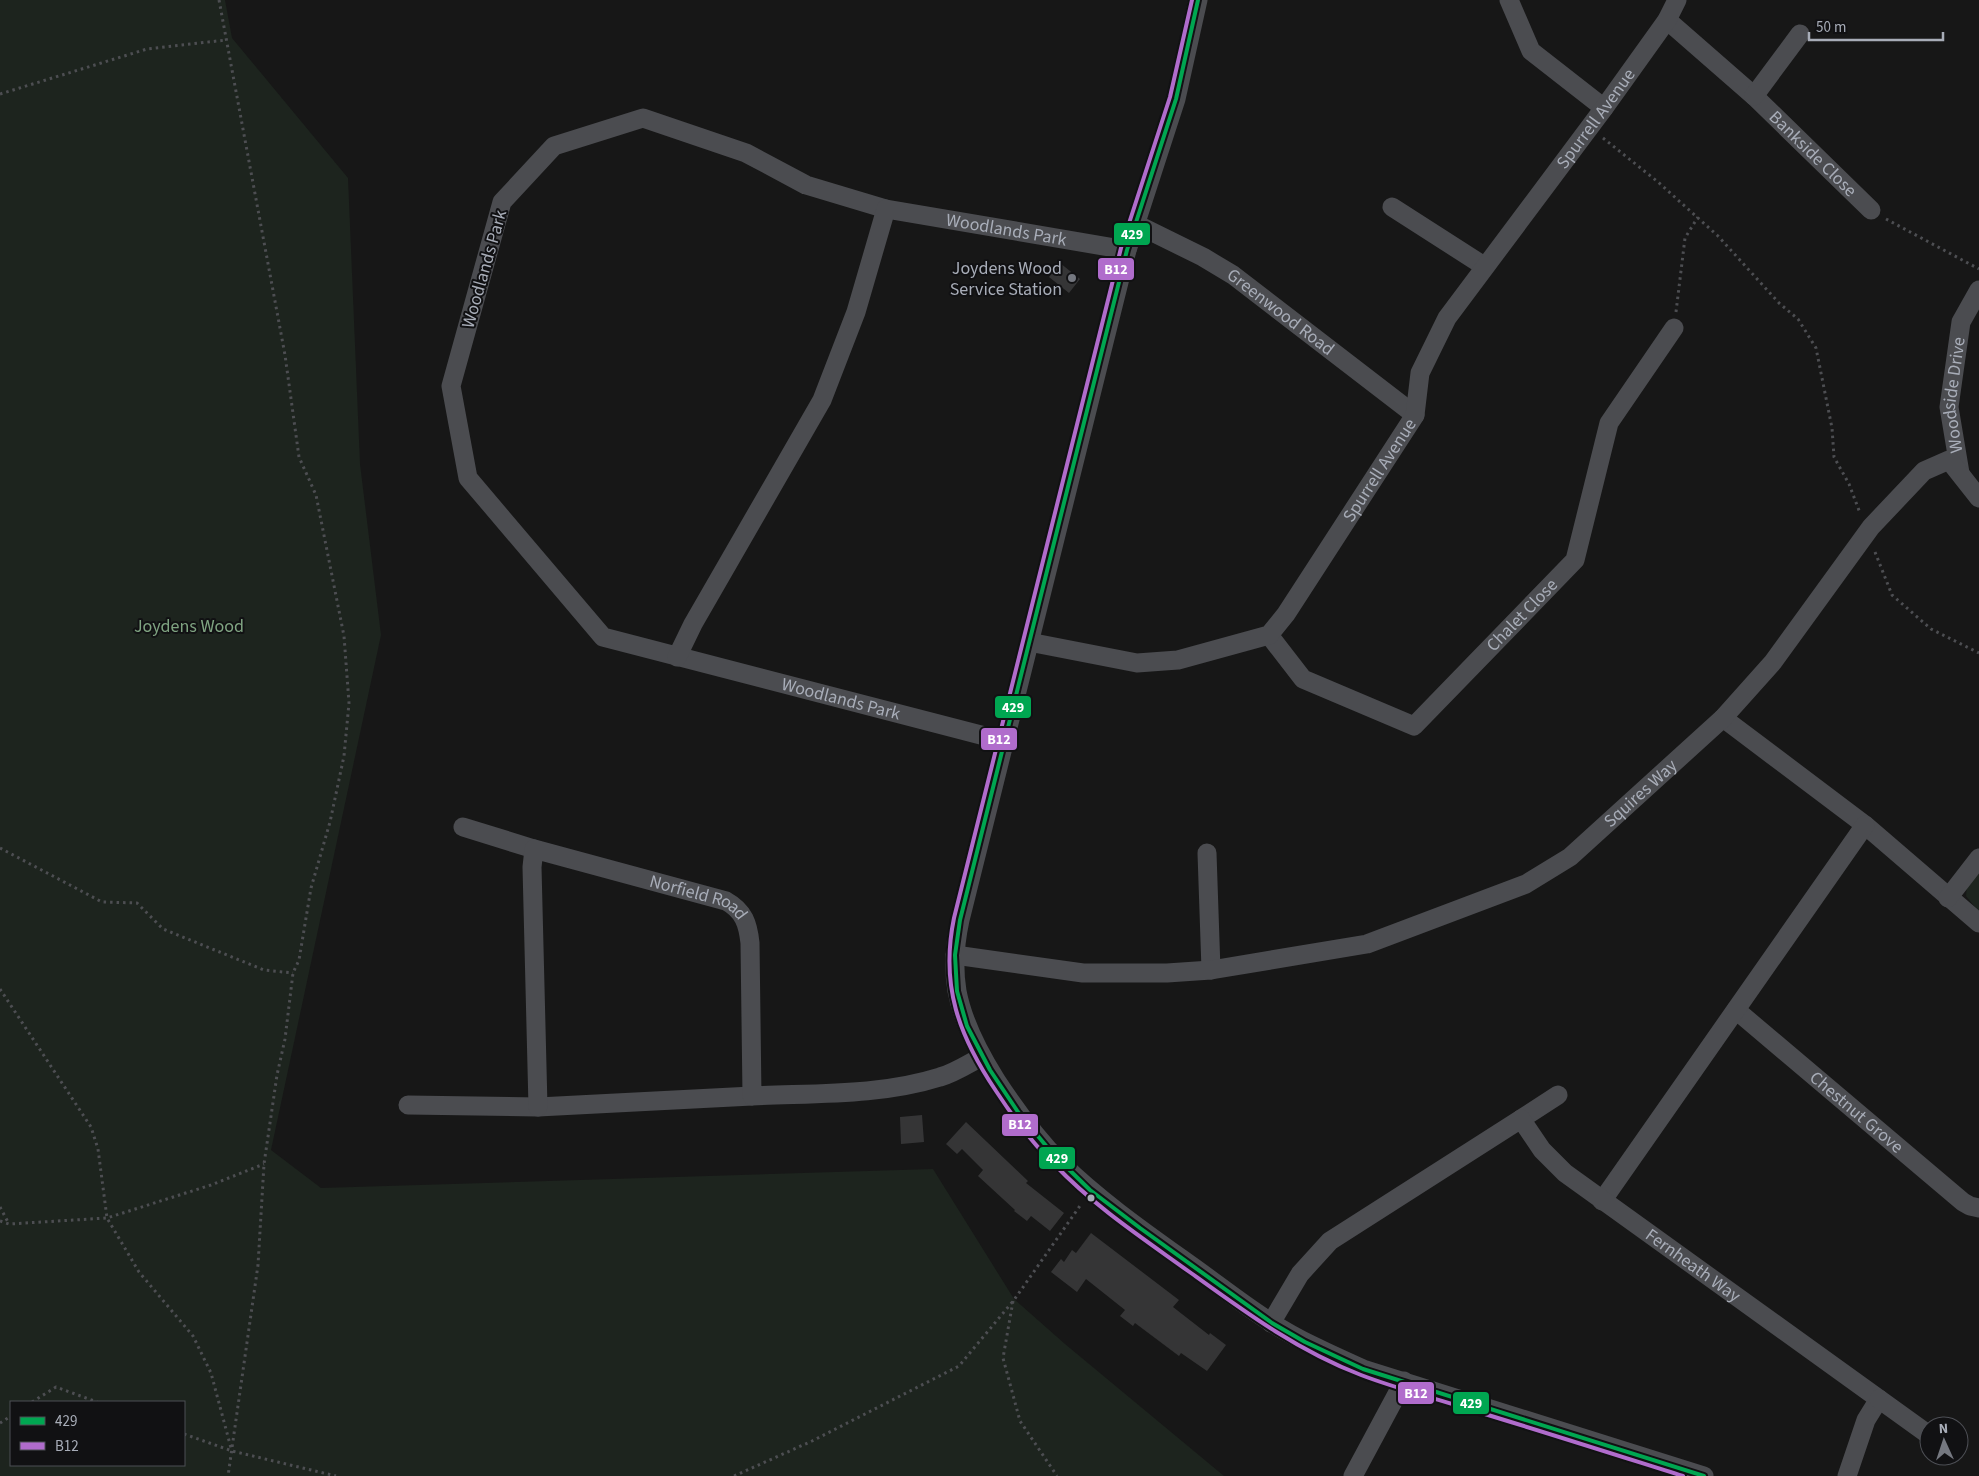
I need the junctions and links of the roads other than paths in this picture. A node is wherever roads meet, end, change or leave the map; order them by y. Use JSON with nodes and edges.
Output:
{"nodes":[{"id":1,"x":1198,"y":0,"type":"edge"},
{"id":2,"x":1509,"y":0,"type":"edge"},
{"id":3,"x":1677,"y":0,"type":"edge"},
{"id":4,"x":1668,"y":20,"type":"junction"},
{"id":5,"x":1800,"y":34,"type":"dead end"},
{"id":6,"x":1754,"y":96,"type":"junction"},
{"id":7,"x":1604,"y":108,"type":"junction"},
{"id":8,"x":1392,"y":207,"type":"dead end"},
{"id":9,"x":886,"y":209,"type":"junction"},
{"id":10,"x":1871,"y":210,"type":"road end"},
{"id":11,"x":1136,"y":224,"type":"junction"},
{"id":12,"x":1127,"y":250,"type":"junction"},
{"id":13,"x":1484,"y":266,"type":"junction"},
{"id":14,"x":1979,"y":290,"type":"edge"},
{"id":15,"x":1674,"y":328,"type":"road end"},
{"id":16,"x":1415,"y":415,"type":"junction"},
{"id":17,"x":1960,"y":473,"type":"junction"},
{"id":18,"x":1979,"y":498,"type":"edge"},
{"id":19,"x":1269,"y":635,"type":"junction"},
{"id":20,"x":1029,"y":642,"type":"junction"},
{"id":21,"x":677,"y":657,"type":"junction"},
{"id":22,"x":1723,"y":718,"type":"junction"},
{"id":23,"x":1004,"y":741,"type":"junction"},
{"id":24,"x":1865,"y":825,"type":"junction"},
{"id":25,"x":463,"y":827,"type":"dead end"},
{"id":26,"x":534,"y":848,"type":"junction"},
{"id":27,"x":1207,"y":853,"type":"dead end"},
{"id":28,"x":1979,"y":858,"type":"edge"},
{"id":29,"x":1948,"y":898,"type":"junction"},
{"id":30,"x":1979,"y":923,"type":"edge"},
{"id":31,"x":955,"y":954,"type":"junction"},
{"id":32,"x":1211,"y":970,"type":"junction"},
{"id":33,"x":1736,"y":1010,"type":"junction"},
{"id":34,"x":981,"y":1057,"type":"junction"},
{"id":35,"x":1558,"y":1095,"type":"dead end"},
{"id":36,"x":752,"y":1096,"type":"junction"},
{"id":37,"x":408,"y":1105,"type":"dead end"},
{"id":38,"x":538,"y":1107,"type":"junction"},
{"id":39,"x":1521,"y":1119,"type":"junction"},
{"id":40,"x":1602,"y":1201,"type":"junction"},
{"id":41,"x":1979,"y":1208,"type":"edge"},
{"id":42,"x":1271,"y":1322,"type":"junction"},
{"id":43,"x":1404,"y":1381,"type":"junction"},
{"id":44,"x":1879,"y":1399,"type":"junction"},
{"id":45,"x":1919,"y":1428,"type":"edge"},
{"id":46,"x":1353,"y":1476,"type":"edge"},
{"id":47,"x":1704,"y":1476,"type":"edge"},
{"id":48,"x":1847,"y":1476,"type":"edge"}],
"edges":[{"from":1,"to":11,"type":"street"},
{"from":2,"to":7,"type":"street"},
{"from":3,"to":4,"type":"street","name":"Spurrell Avenue"},
{"from":4,"to":6,"type":"street","name":"Bankside Close"},
{"from":4,"to":7,"type":"street","name":"Spurrell Avenue"},
{"from":5,"to":6,"type":"street","name":"Bankside Close"},
{"from":6,"to":10,"type":"street","name":"Bankside Close"},
{"from":7,"to":13,"type":"street","name":"Spurrell Avenue"},
{"from":8,"to":13,"type":"street"},
{"from":9,"to":12,"type":"street","name":"Woodlands Park"},
{"from":9,"to":21,"type":"street"},
{"from":9,"to":21,"type":"street","name":"Woodlands Park"},
{"from":11,"to":12,"type":"street"},
{"from":11,"to":16,"type":"street","name":"Greenwood Road"},
{"from":12,"to":20,"type":"street"},
{"from":13,"to":16,"type":"street","name":"Spurrell Avenue"},
{"from":14,"to":17,"type":"street","name":"Woodside Drive"},
{"from":15,"to":19,"type":"street","name":"Chalet Close"},
{"from":16,"to":19,"type":"street","name":"Spurrell Avenue"},
{"from":17,"to":18,"type":"street","name":"Woodside Drive"},
{"from":17,"to":22,"type":"street","name":"Squires Way"},
{"from":19,"to":20,"type":"street"},
{"from":20,"to":23,"type":"street"},
{"from":21,"to":23,"type":"street","name":"Woodlands Park"},
{"from":22,"to":24,"type":"street"},
{"from":22,"to":32,"type":"street","name":"Squires Way"},
{"from":23,"to":31,"type":"street"},
{"from":24,"to":29,"type":"street"},
{"from":24,"to":33,"type":"street"},
{"from":25,"to":26,"type":"street","name":"Norfield Road"},
{"from":26,"to":36,"type":"street","name":"Norfield Road"},
{"from":26,"to":38,"type":"street"},
{"from":27,"to":32,"type":"street"},
{"from":28,"to":29,"type":"street"},
{"from":29,"to":30,"type":"street"},
{"from":31,"to":32,"type":"street","name":"Squires Way"},
{"from":31,"to":34,"type":"street"},
{"from":33,"to":40,"type":"street"},
{"from":33,"to":41,"type":"street","name":"Chestnut Grove"},
{"from":34,"to":36,"type":"street"},
{"from":34,"to":42,"type":"street"},
{"from":35,"to":39,"type":"street"},
{"from":36,"to":38,"type":"street"},
{"from":37,"to":38,"type":"street"},
{"from":39,"to":40,"type":"street","name":"Fernheath Way"},
{"from":39,"to":42,"type":"street"},
{"from":40,"to":44,"type":"street","name":"Fernheath Way"},
{"from":42,"to":43,"type":"street"},
{"from":43,"to":46,"type":"street"},
{"from":43,"to":47,"type":"street"},
{"from":44,"to":45,"type":"street","name":"Fernheath Way"},
{"from":44,"to":48,"type":"street"}]}
